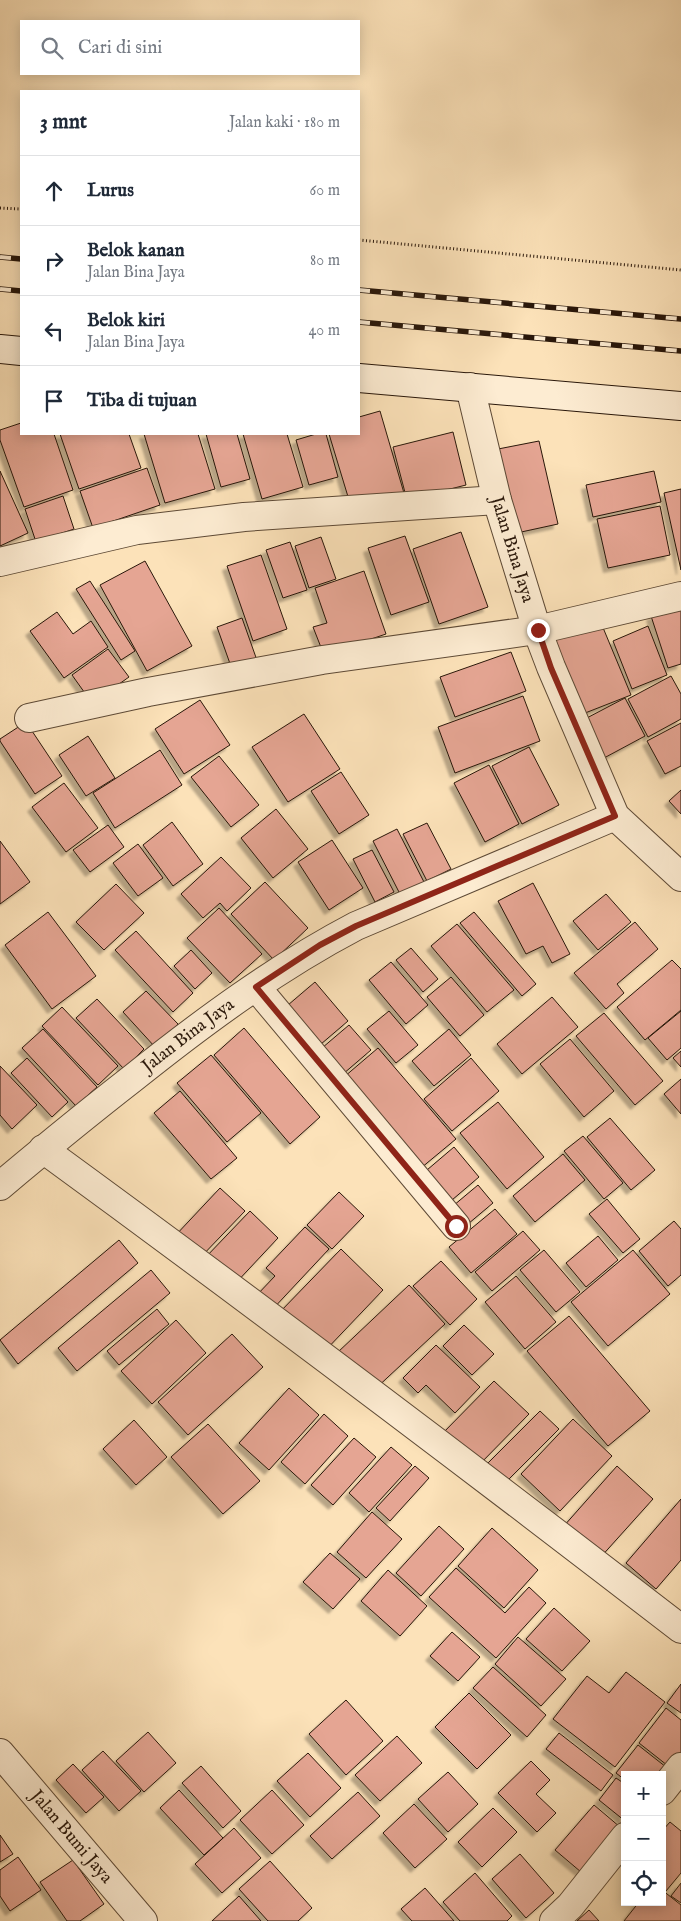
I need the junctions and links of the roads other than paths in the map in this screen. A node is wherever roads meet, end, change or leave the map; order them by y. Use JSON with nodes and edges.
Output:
{"nodes":[{"id":1,"x":0,"y":349,"type":"edge"},
{"id":2,"x":20,"y":351,"type":"edge"},
{"id":3,"x":360,"y":378,"type":"edge"},
{"id":4,"x":470,"y":387,"type":"junction"},
{"id":5,"x":681,"y":406,"type":"edge"},
{"id":6,"x":497,"y":500,"type":"junction"},
{"id":7,"x":0,"y":562,"type":"edge"},
{"id":8,"x":681,"y":596,"type":"edge"},
{"id":9,"x":538,"y":630,"type":"junction"},
{"id":10,"x":29,"y":718,"type":"dead end"},
{"id":11,"x":615,"y":816,"type":"junction"},
{"id":12,"x":681,"y":877,"type":"edge"},
{"id":13,"x":256,"y":987,"type":"junction"},
{"id":14,"x":43,"y":1149,"type":"junction"},
{"id":15,"x":0,"y":1186,"type":"edge"},
{"id":16,"x":456,"y":1226,"type":"dead end"},
{"id":17,"x":681,"y":1629,"type":"edge"},
{"id":18,"x":4,"y":1766,"type":"edge"},
{"id":19,"x":681,"y":1768,"type":"edge"},
{"id":20,"x":666,"y":1786,"type":"edge"},
{"id":21,"x":621,"y":1842,"type":"edge"},
{"id":22,"x":143,"y":1921,"type":"edge"},
{"id":23,"x":554,"y":1921,"type":"edge"}],
"edges":[{"from":1,"to":2,"type":"street"},
{"from":3,"to":4,"type":"street"},
{"from":4,"to":5,"type":"street"},
{"from":4,"to":6,"type":"street","name":"Jalan Bina Jaya"},
{"from":6,"to":7,"type":"street"},
{"from":6,"to":9,"type":"street","name":"Jalan Bina Jaya"},
{"from":8,"to":9,"type":"street"},
{"from":9,"to":10,"type":"street"},
{"from":9,"to":11,"type":"street","name":"Jalan Bina Jaya"},
{"from":11,"to":12,"type":"street","name":"Jalan Bina Jaya"},
{"from":11,"to":13,"type":"street","name":"Jalan Bina Jaya"},
{"from":13,"to":14,"type":"street","name":"Jalan Bina Jaya"},
{"from":13,"to":16,"type":"street"},
{"from":14,"to":15,"type":"street","name":"Jalan Bina Jaya"},
{"from":14,"to":17,"type":"street"},
{"from":18,"to":22,"type":"street","name":"Jalan Bumi Jaya"},
{"from":19,"to":20,"type":"street"},
{"from":21,"to":23,"type":"street"}]}
